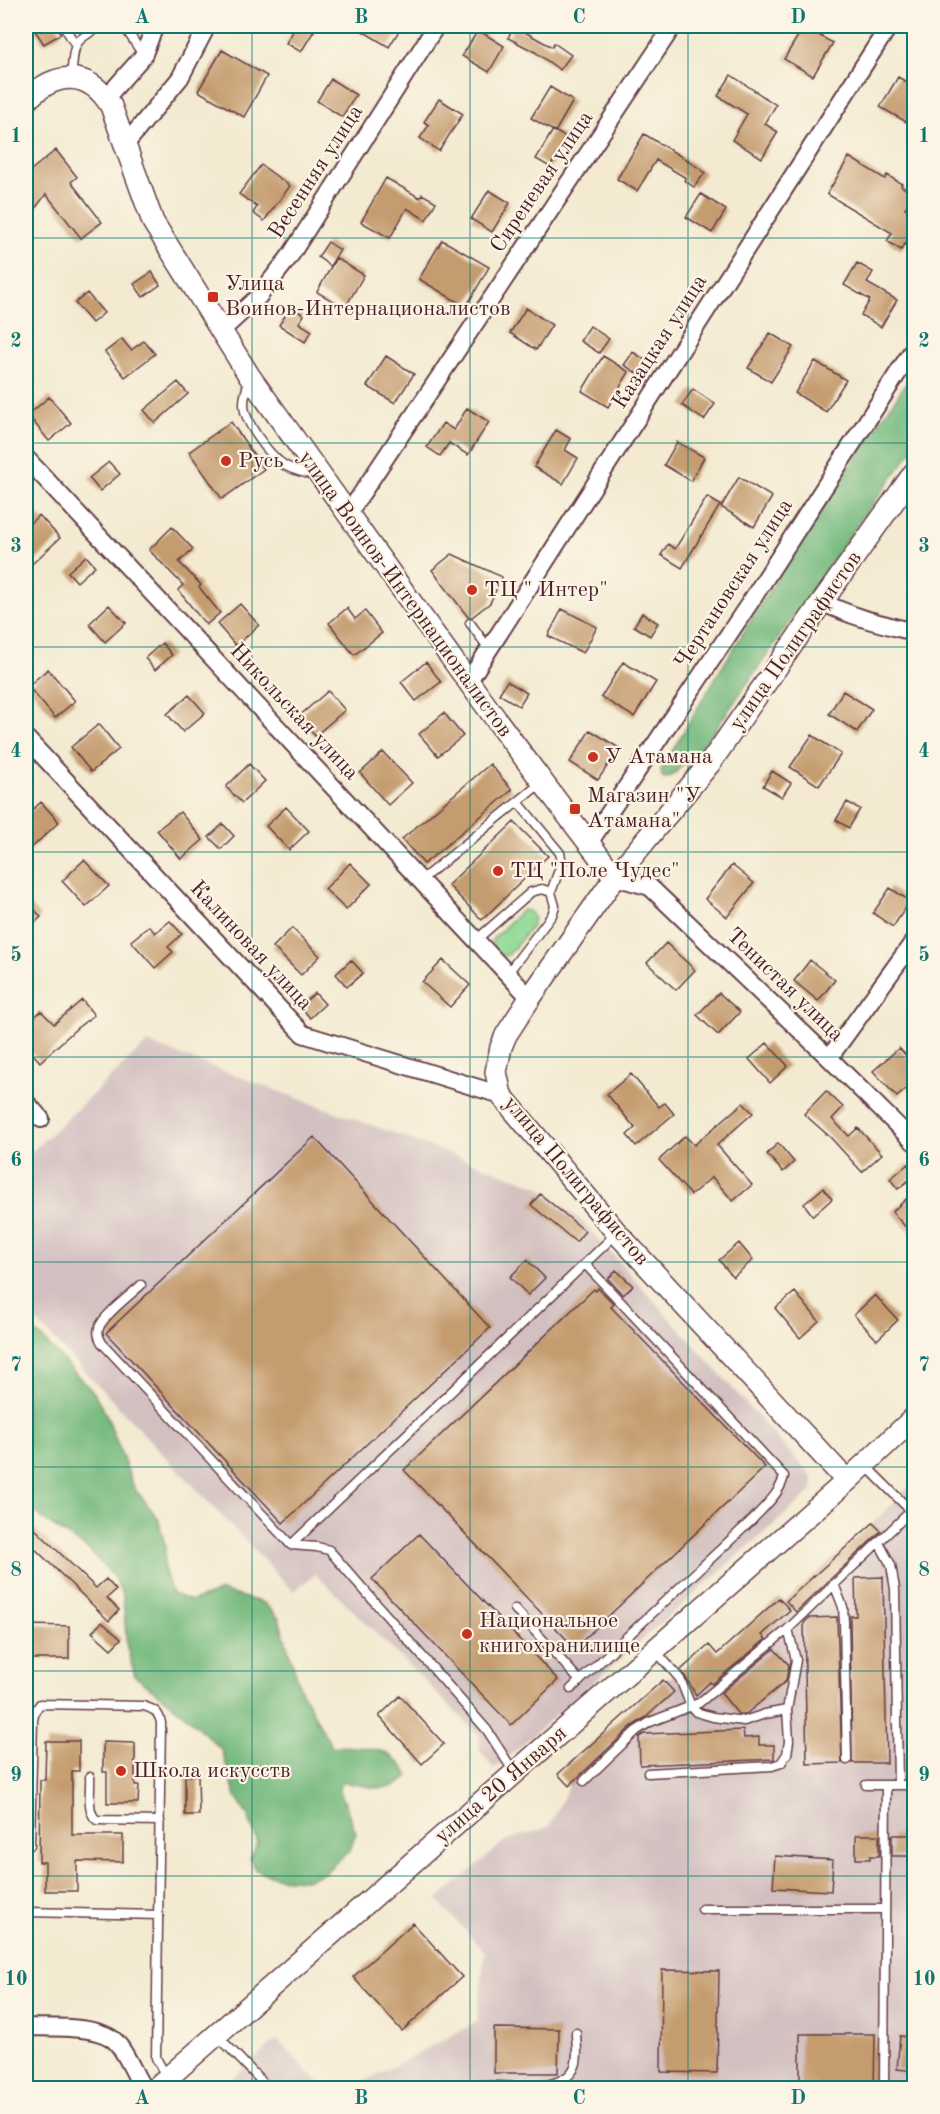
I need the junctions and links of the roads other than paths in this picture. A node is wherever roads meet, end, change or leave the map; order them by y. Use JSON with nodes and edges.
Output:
{"nodes":[{"id":1,"x":64,"y":26,"type":"edge"},
{"id":2,"x":101,"y":26,"type":"edge"},
{"id":3,"x":124,"y":26,"type":"edge"},
{"id":4,"x":154,"y":26,"type":"edge"},
{"id":5,"x":207,"y":26,"type":"edge"},
{"id":6,"x":436,"y":26,"type":"edge"},
{"id":7,"x":673,"y":26,"type":"edge"},
{"id":8,"x":889,"y":26,"type":"edge"},
{"id":9,"x":75,"y":44,"type":"junction"},
{"id":10,"x":143,"y":56,"type":"junction"},
{"id":11,"x":71,"y":78,"type":"junction"},
{"id":12,"x":106,"y":98,"type":"junction"},
{"id":13,"x":26,"y":101,"type":"edge"},
{"id":14,"x":125,"y":145,"type":"junction"},
{"id":15,"x":220,"y":332,"type":"junction"},
{"id":16,"x":915,"y":348,"type":"edge"},
{"id":17,"x":26,"y":458,"type":"edge"},
{"id":18,"x":915,"y":473,"type":"edge"},
{"id":19,"x":348,"y":514,"type":"junction"},
{"id":20,"x":822,"y":602,"type":"junction"},
{"id":21,"x":470,"y":623,"type":"dead end"},
{"id":22,"x":915,"y":632,"type":"edge"},
{"id":23,"x":489,"y":649,"type":"junction"},
{"id":24,"x":468,"y":682,"type":"junction"},
{"id":25,"x":26,"y":738,"type":"edge"},
{"id":26,"x":542,"y":783,"type":"junction"},
{"id":27,"x":518,"y":802,"type":"junction"},
{"id":28,"x":589,"y":843,"type":"junction"},
{"id":29,"x":615,"y":877,"type":"junction"},
{"id":30,"x":421,"y":880,"type":"junction"},
{"id":31,"x":550,"y":892,"type":"junction"},
{"id":32,"x":476,"y":940,"type":"junction"},
{"id":33,"x":915,"y":941,"type":"edge"},
{"id":34,"x":507,"y":974,"type":"junction"},
{"id":35,"x":530,"y":998,"type":"junction"},
{"id":36,"x":829,"y":1058,"type":"junction"},
{"id":37,"x":501,"y":1095,"type":"junction"},
{"id":38,"x":26,"y":1102,"type":"edge"},
{"id":39,"x":41,"y":1119,"type":"dead end"},
{"id":40,"x":915,"y":1142,"type":"edge"},
{"id":41,"x":617,"y":1233,"type":"junction"},
{"id":42,"x":585,"y":1264,"type":"junction"},
{"id":43,"x":141,"y":1285,"type":"dead end"},
{"id":44,"x":915,"y":1418,"type":"edge"},
{"id":45,"x":865,"y":1464,"type":"junction"},
{"id":46,"x":847,"y":1481,"type":"junction"},
{"id":47,"x":913,"y":1513,"type":"edge"},
{"id":48,"x":879,"y":1542,"type":"junction"},
{"id":49,"x":291,"y":1545,"type":"junction"},
{"id":50,"x":834,"y":1584,"type":"junction"},
{"id":51,"x":515,"y":1609,"type":"dead end"},
{"id":52,"x":788,"y":1629,"type":"junction"},
{"id":53,"x":655,"y":1650,"type":"junction"},
{"id":54,"x":580,"y":1681,"type":"junction"},
{"id":55,"x":572,"y":1689,"type":"dead end"},
{"id":56,"x":691,"y":1706,"type":"junction"},
{"id":57,"x":787,"y":1710,"type":"junction"},
{"id":58,"x":847,"y":1760,"type":"dead end"},
{"id":59,"x":515,"y":1773,"type":"junction"},
{"id":60,"x":648,"y":1773,"type":"dead end"},
{"id":61,"x":90,"y":1777,"type":"dead end"},
{"id":62,"x":584,"y":1781,"type":"dead end"},
{"id":63,"x":29,"y":1785,"type":"edge"},
{"id":64,"x":866,"y":1785,"type":"dead end"},
{"id":65,"x":886,"y":1785,"type":"junction"},
{"id":66,"x":898,"y":1785,"type":"junction"},
{"id":67,"x":915,"y":1785,"type":"edge"},
{"id":68,"x":159,"y":1821,"type":"junction"},
{"id":69,"x":30,"y":1845,"type":"dead end"},
{"id":70,"x":885,"y":1909,"type":"junction"},
{"id":71,"x":702,"y":1910,"type":"dead end"},
{"id":72,"x":26,"y":1912,"type":"edge"},
{"id":73,"x":159,"y":1915,"type":"junction"},
{"id":74,"x":26,"y":2027,"type":"edge"},
{"id":75,"x":576,"y":2033,"type":"dead end"},
{"id":76,"x":217,"y":2035,"type":"junction"},
{"id":77,"x":162,"y":2083,"type":"edge"},
{"id":78,"x":143,"y":2088,"type":"edge"},
{"id":79,"x":268,"y":2088,"type":"edge"},
{"id":80,"x":438,"y":2088,"type":"edge"},
{"id":81,"x":884,"y":2088,"type":"edge"}],
"edges":[{"from":1,"to":9,"type":"lane"},
{"from":2,"to":9,"type":"lane"},
{"from":3,"to":10,"type":"lane"},
{"from":4,"to":10,"type":"street"},
{"from":5,"to":14,"type":"street"},
{"from":6,"to":15,"type":"street","name":"Весенняя улица"},
{"from":7,"to":19,"type":"street","name":"Сиреневая улица"},
{"from":8,"to":23,"type":"street","name":"Казацкая улица"},
{"from":9,"to":11,"type":"lane"},
{"from":10,"to":12,"type":"street"},
{"from":11,"to":12,"type":"street"},
{"from":11,"to":13,"type":"street"},
{"from":12,"to":14,"type":"street","name":"улица Воинов-Интернационалистов"},
{"from":14,"to":15,"type":"street","name":"улица Воинов-Интернационалистов"},
{"from":15,"to":19,"type":"street","name":"улица Воинов-Интернационалистов"},
{"from":16,"to":28,"type":"street","name":"Чертановская улица"},
{"from":17,"to":30,"type":"street","name":"Никольская улица"},
{"from":18,"to":20,"type":"street","name":"улица Полиграфистов"},
{"from":19,"to":24,"type":"street","name":"улица Воинов-Интернационалистов"},
{"from":20,"to":22,"type":"street"},
{"from":20,"to":29,"type":"street","name":"улица Полиграфистов"},
{"from":21,"to":23,"type":"lane"},
{"from":23,"to":24,"type":"street","name":"Казацкая улица"},
{"from":24,"to":26,"type":"street","name":"улица Воинов-Интернационалистов"},
{"from":25,"to":37,"type":"street","name":"Калиновая улица"},
{"from":26,"to":27,"type":"lane"},
{"from":26,"to":28,"type":"street","name":"улица Воинов-Интернационалистов"},
{"from":27,"to":30,"type":"lane"},
{"from":27,"to":31,"type":"lane"},
{"from":28,"to":29,"type":"street","name":"улица Воинов-Интернационалистов"},
{"from":29,"to":35,"type":"street","name":"улица Полиграфистов"},
{"from":29,"to":36,"type":"street","name":"Тенистая улица"},
{"from":30,"to":32,"type":"street","name":"Никольская улица"},
{"from":31,"to":32,"type":"lane"},
{"from":31,"to":34,"type":"lane"},
{"from":32,"to":34,"type":"street","name":"Никольская улица"},
{"from":33,"to":36,"type":"street"},
{"from":34,"to":35,"type":"street","name":"Никольская улица"},
{"from":35,"to":37,"type":"street","name":"улица Полиграфистов"},
{"from":36,"to":40,"type":"street","name":"Тенистая улица"},
{"from":37,"to":41,"type":"street","name":"улица Полиграфистов"},
{"from":38,"to":39,"type":"street"},
{"from":41,"to":42,"type":"lane"},
{"from":41,"to":46,"type":"street","name":"улица Полиграфистов"},
{"from":42,"to":49,"type":"lane"},
{"from":42,"to":54,"type":"lane"},
{"from":43,"to":49,"type":"lane"},
{"from":44,"to":45,"type":"street","name":"улица 20 Января"},
{"from":45,"to":46,"type":"street","name":"улица 20 Января"},
{"from":45,"to":47,"type":"lane"},
{"from":46,"to":53,"type":"street","name":"улица 20 Января"},
{"from":47,"to":48,"type":"lane"},
{"from":48,"to":50,"type":"lane"},
{"from":48,"to":66,"type":"lane"},
{"from":49,"to":59,"type":"lane"},
{"from":50,"to":52,"type":"lane"},
{"from":50,"to":58,"type":"lane"},
{"from":51,"to":54,"type":"lane"},
{"from":52,"to":56,"type":"lane"},
{"from":52,"to":57,"type":"lane"},
{"from":53,"to":56,"type":"lane"},
{"from":53,"to":59,"type":"street","name":"улица 20 Января"},
{"from":54,"to":55,"type":"lane"},
{"from":56,"to":57,"type":"lane"},
{"from":56,"to":62,"type":"lane"},
{"from":57,"to":60,"type":"lane"},
{"from":59,"to":76,"type":"street","name":"улица 20 Января"},
{"from":61,"to":68,"type":"lane"},
{"from":63,"to":68,"type":"lane"},
{"from":63,"to":69,"type":"lane"},
{"from":64,"to":65,"type":"lane"},
{"from":65,"to":66,"type":"lane"},
{"from":65,"to":70,"type":"lane"},
{"from":66,"to":67,"type":"lane"},
{"from":68,"to":73,"type":"lane"},
{"from":70,"to":71,"type":"lane"},
{"from":70,"to":81,"type":"lane"},
{"from":72,"to":73,"type":"lane"},
{"from":73,"to":77,"type":"lane"},
{"from":74,"to":78,"type":"street"},
{"from":75,"to":80,"type":"lane"},
{"from":76,"to":77,"type":"street","name":"улица 20 Января"},
{"from":76,"to":79,"type":"lane"}]}
